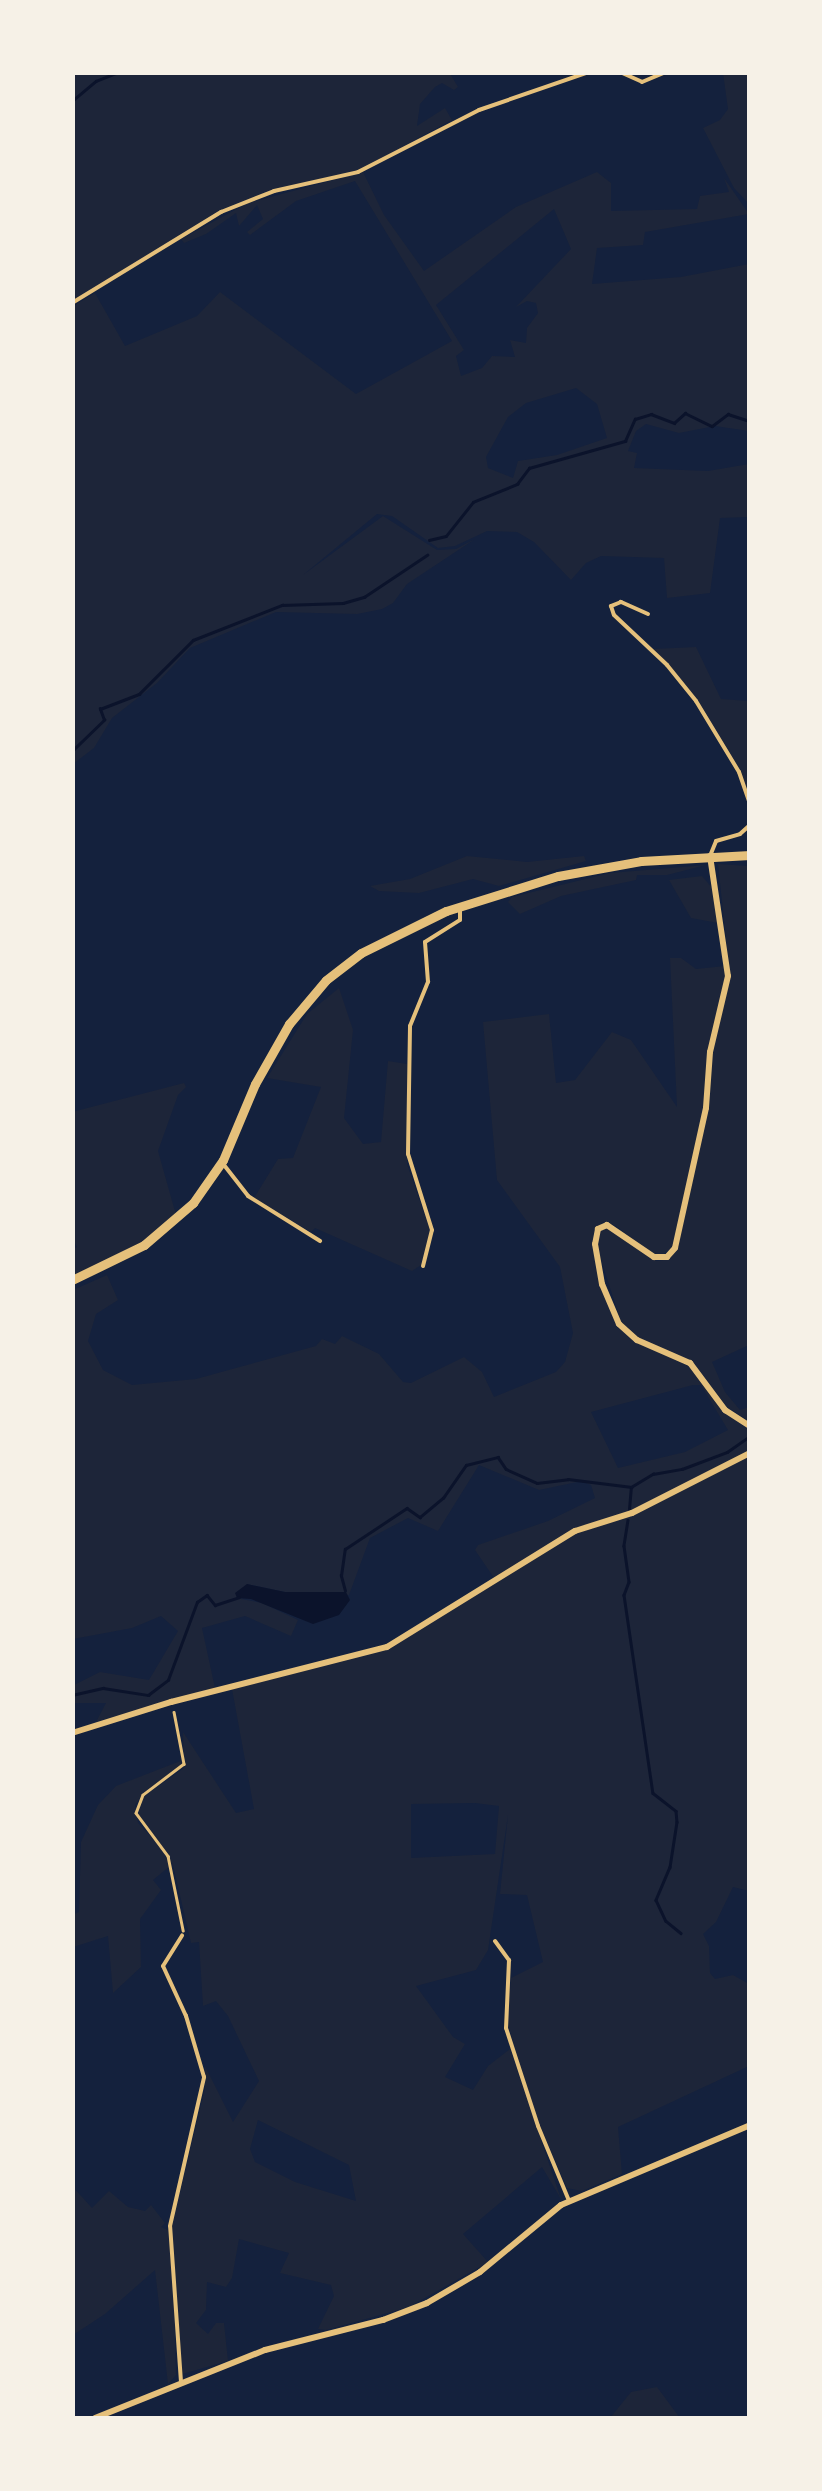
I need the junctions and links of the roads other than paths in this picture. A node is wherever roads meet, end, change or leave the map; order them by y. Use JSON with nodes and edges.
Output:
{"nodes":[{"id":1,"x":589,"y":72,"type":"edge"},
{"id":2,"x":620,"y":72,"type":"edge"},
{"id":3,"x":666,"y":72,"type":"edge"},
{"id":4,"x":72,"y":303,"type":"edge"},
{"id":5,"x":648,"y":614,"type":"dead end"},
{"id":6,"x":750,"y":804,"type":"edge"},
{"id":7,"x":750,"y":825,"type":"edge"},
{"id":8,"x":710,"y":856,"type":"junction"},
{"id":9,"x":750,"y":856,"type":"edge"},
{"id":10,"x":460,"y":906,"type":"junction"},
{"id":11,"x":221,"y":1162,"type":"junction"},
{"id":12,"x":320,"y":1241,"type":"dead end"},
{"id":13,"x":423,"y":1266,"type":"dead end"},
{"id":14,"x":72,"y":1280,"type":"edge"},
{"id":15,"x":747,"y":1425,"type":"edge"},
{"id":16,"x":750,"y":1453,"type":"edge"},
{"id":17,"x":72,"y":1733,"type":"edge"},
{"id":18,"x":182,"y":1936,"type":"road end"},
{"id":19,"x":495,"y":1941,"type":"dead end"},
{"id":20,"x":750,"y":2125,"type":"edge"},
{"id":21,"x":568,"y":2201,"type":"junction"},
{"id":22,"x":181,"y":2382,"type":"junction"},
{"id":23,"x":95,"y":2418,"type":"edge"}],
"edges":[{"from":1,"to":4,"type":"lane"},
{"from":2,"to":3,"type":"lane"},
{"from":5,"to":6,"type":"lane"},
{"from":7,"to":8,"type":"lane"},
{"from":8,"to":9,"type":"main road"},
{"from":8,"to":10,"type":"main road"},
{"from":8,"to":15,"type":"street"},
{"from":10,"to":11,"type":"main road"},
{"from":10,"to":13,"type":"lane"},
{"from":11,"to":12,"type":"lane"},
{"from":11,"to":14,"type":"main road"},
{"from":16,"to":17,"type":"street"},
{"from":18,"to":22,"type":"lane"},
{"from":19,"to":21,"type":"lane"},
{"from":20,"to":21,"type":"street"},
{"from":21,"to":22,"type":"street"},
{"from":22,"to":23,"type":"street"}]}
